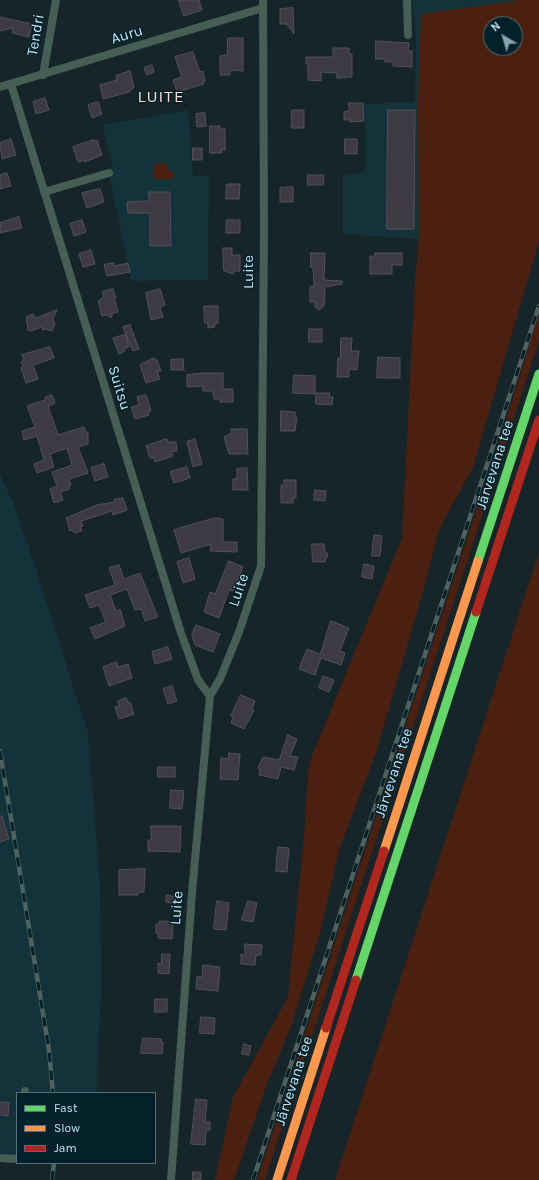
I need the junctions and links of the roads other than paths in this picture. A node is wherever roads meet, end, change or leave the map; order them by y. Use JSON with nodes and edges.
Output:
{"nodes":[{"id":1,"x":56,"y":0,"type":"edge"},
{"id":2,"x":407,"y":0,"type":"edge"},
{"id":3,"x":263,"y":4,"type":"edge"},
{"id":4,"x":408,"y":35,"type":"dead end"},
{"id":5,"x":43,"y":75,"type":"junction"},
{"id":6,"x":11,"y":84,"type":"junction"},
{"id":7,"x":0,"y":87,"type":"edge"},
{"id":8,"x":109,"y":173,"type":"dead end"},
{"id":9,"x":44,"y":192,"type":"junction"},
{"id":10,"x":539,"y":374,"type":"edge"},
{"id":11,"x":539,"y":420,"type":"edge"},
{"id":12,"x":210,"y":696,"type":"junction"},
{"id":13,"x":0,"y":1158,"type":"edge"},
{"id":14,"x":16,"y":1159,"type":"edge"},
{"id":15,"x":171,"y":1180,"type":"edge"},
{"id":16,"x":276,"y":1180,"type":"edge"},
{"id":17,"x":291,"y":1180,"type":"edge"}],
"edges":[{"from":1,"to":5,"type":"street","name":"Tendri"},
{"from":2,"to":4,"type":"street"},
{"from":3,"to":5,"type":"street","name":"Auru"},
{"from":3,"to":12,"type":"street","name":"Luite"},
{"from":5,"to":6,"type":"street","name":"Auru"},
{"from":6,"to":7,"type":"street","name":"Auru"},
{"from":6,"to":9,"type":"street","name":"Suitsu"},
{"from":8,"to":9,"type":"street"},
{"from":9,"to":12,"type":"street","name":"Suitsu"},
{"from":10,"to":16,"type":"highway","name":"Järvevana tee"},
{"from":11,"to":17,"type":"highway","name":"Järvevana tee"},
{"from":12,"to":15,"type":"street","name":"Luite"},
{"from":13,"to":14,"type":"street"}]}
